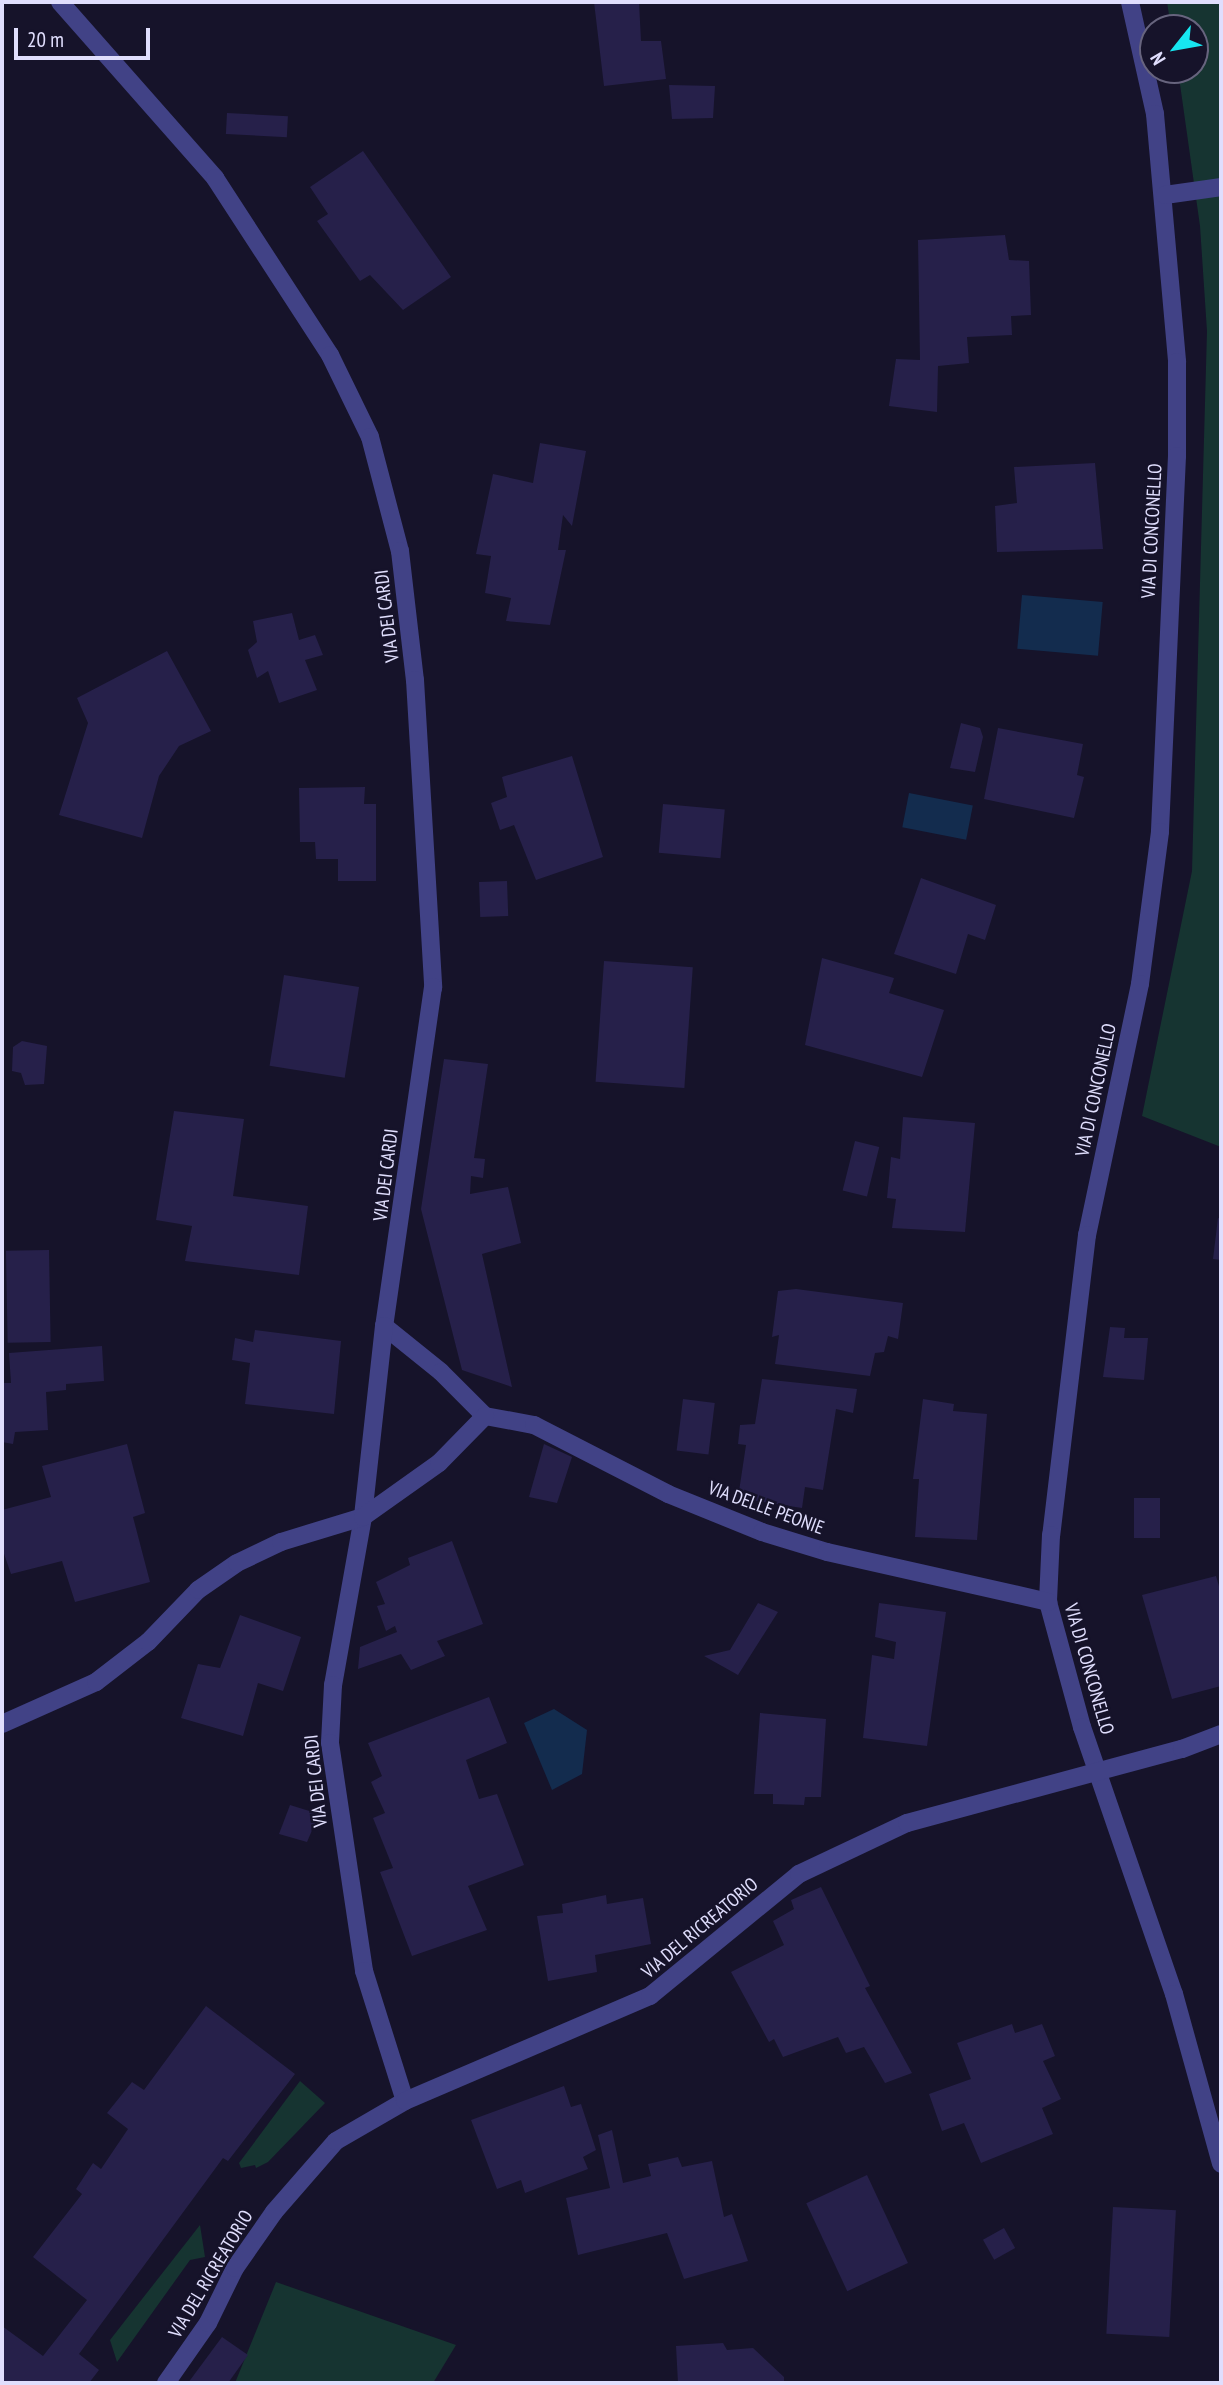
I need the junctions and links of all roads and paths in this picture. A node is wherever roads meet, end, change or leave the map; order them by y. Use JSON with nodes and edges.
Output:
{"nodes":[{"id":1,"x":60,"y":2,"type":"edge"},
{"id":2,"x":1130,"y":2,"type":"edge"},
{"id":3,"x":1221,"y":187,"type":"edge"},
{"id":4,"x":1165,"y":195,"type":"junction"},
{"id":5,"x":384,"y":1326,"type":"junction"},
{"id":6,"x":485,"y":1416,"type":"junction"},
{"id":7,"x":363,"y":1517,"type":"junction"},
{"id":8,"x":1048,"y":1602,"type":"junction"},
{"id":9,"x":2,"y":1724,"type":"edge"},
{"id":10,"x":1221,"y":1734,"type":"edge"},
{"id":11,"x":1097,"y":1772,"type":"junction"},
{"id":12,"x":405,"y":2101,"type":"junction"},
{"id":13,"x":1221,"y":2164,"type":"edge"},
{"id":14,"x":166,"y":2383,"type":"edge"}],
"edges":[{"from":1,"to":5,"type":"street","name":"VIA DEI CARDI"},
{"from":2,"to":4,"type":"street","name":"VIA DI CONCONELLO"},
{"from":3,"to":4,"type":"street"},
{"from":4,"to":8,"type":"street","name":"VIA DI CONCONELLO"},
{"from":5,"to":6,"type":"street"},
{"from":5,"to":7,"type":"street","name":"VIA DEI CARDI"},
{"from":6,"to":7,"type":"street"},
{"from":6,"to":8,"type":"street","name":"VIA DELLE PEONIE"},
{"from":7,"to":9,"type":"street"},
{"from":7,"to":12,"type":"street","name":"VIA DEI CARDI"},
{"from":8,"to":11,"type":"street","name":"VIA DI CONCONELLO"},
{"from":10,"to":11,"type":"street","name":"VIA DEL RICREATORIO"},
{"from":11,"to":12,"type":"street","name":"VIA DEL RICREATORIO"},
{"from":11,"to":13,"type":"street","name":"VIA DI CONCONELLO"},
{"from":12,"to":14,"type":"street","name":"VIA DEL RICREATORIO"}]}
